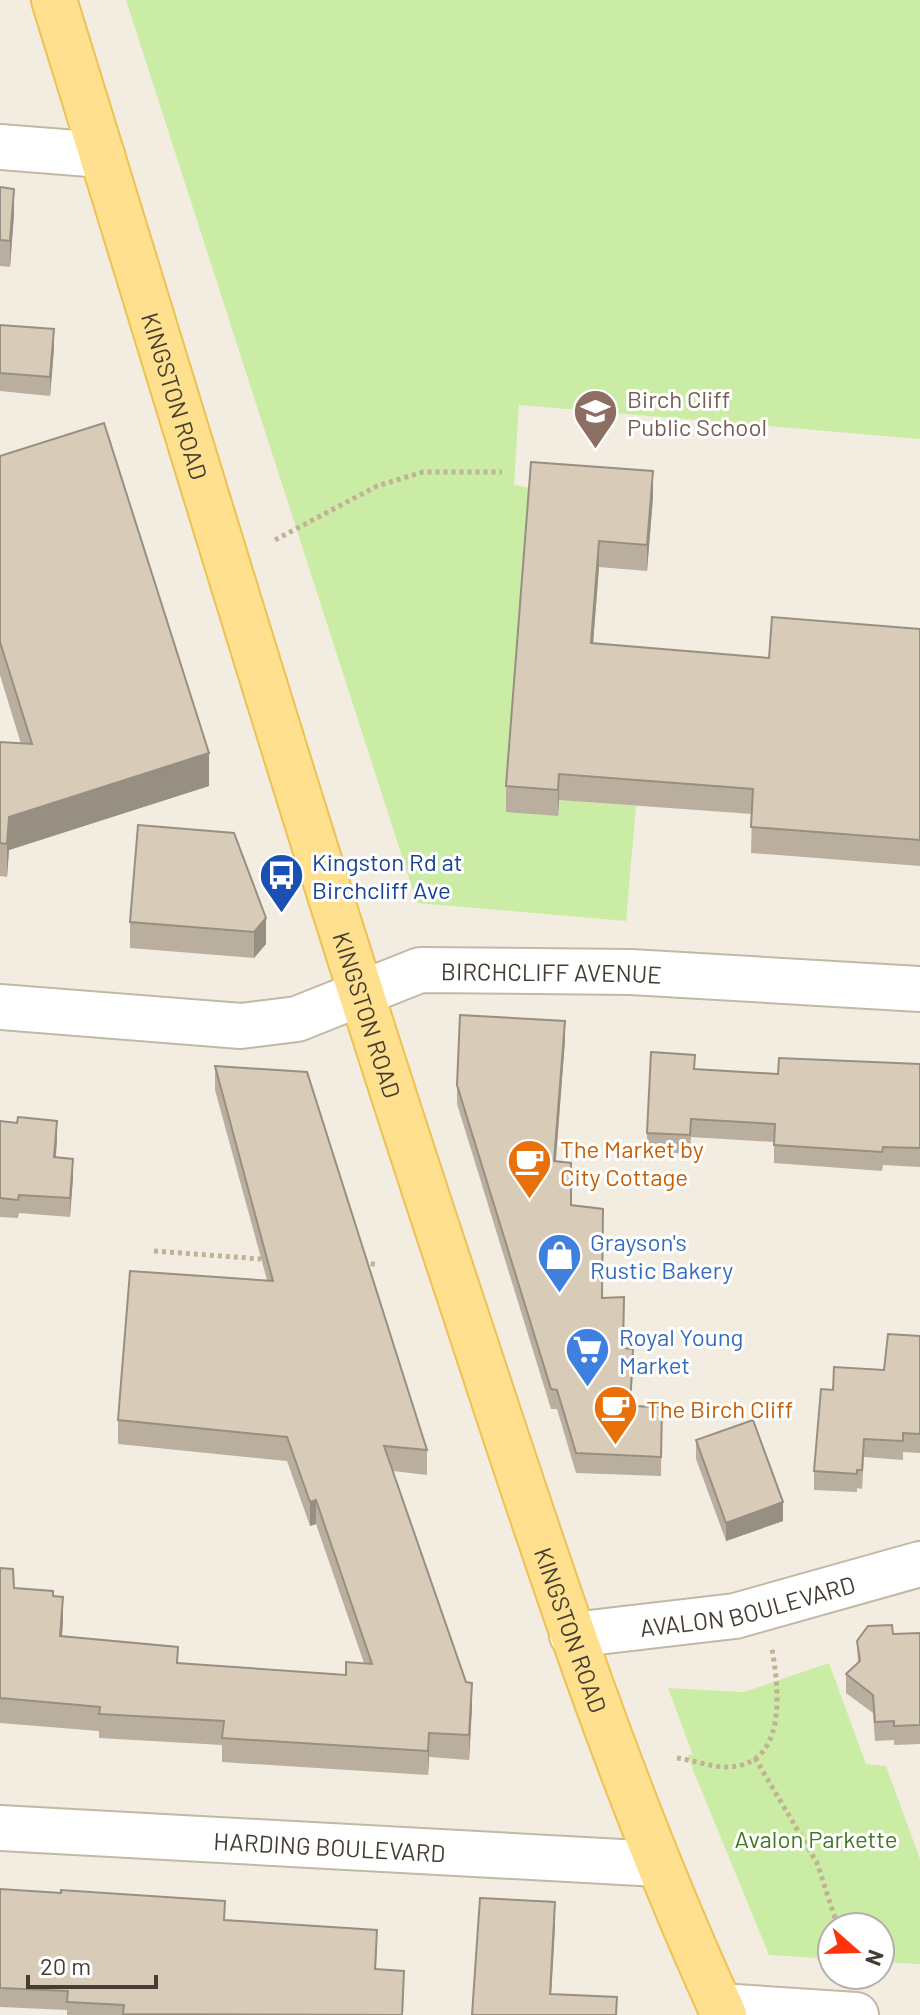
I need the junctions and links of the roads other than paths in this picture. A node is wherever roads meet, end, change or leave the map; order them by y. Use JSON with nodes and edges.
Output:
{"nodes":[{"id":1,"x":54,"y":0,"type":"edge"},
{"id":2,"x":0,"y":147,"type":"edge"},
{"id":3,"x":102,"y":155,"type":"junction"},
{"id":4,"x":920,"y":989,"type":"edge"},
{"id":5,"x":360,"y":995,"type":"junction"},
{"id":6,"x":0,"y":1007,"type":"edge"},
{"id":7,"x":920,"y":1564,"type":"edge"},
{"id":8,"x":572,"y":1635,"type":"junction"},
{"id":9,"x":0,"y":1828,"type":"edge"},
{"id":10,"x":658,"y":1864,"type":"junction"},
{"id":11,"x":722,"y":2010,"type":"edge"},
{"id":12,"x":856,"y":2015,"type":"edge"}],
"edges":[{"from":1,"to":3,"type":"main road","name":"KINGSTON ROAD"},
{"from":2,"to":3,"type":"street"},
{"from":3,"to":5,"type":"main road","name":"KINGSTON ROAD"},
{"from":4,"to":5,"type":"street","name":"BIRCHCLIFF AVENUE"},
{"from":5,"to":6,"type":"street","name":"BIRCHCLIFF AVENUE"},
{"from":5,"to":8,"type":"main road","name":"KINGSTON ROAD"},
{"from":7,"to":8,"type":"street","name":"AVALON BOULEVARD"},
{"from":8,"to":10,"type":"main road","name":"KINGSTON ROAD"},
{"from":9,"to":10,"type":"street","name":"HARDING BOULEVARD"},
{"from":10,"to":11,"type":"main road","name":"KINGSTON ROAD"},
{"from":11,"to":12,"type":"street"}]}
